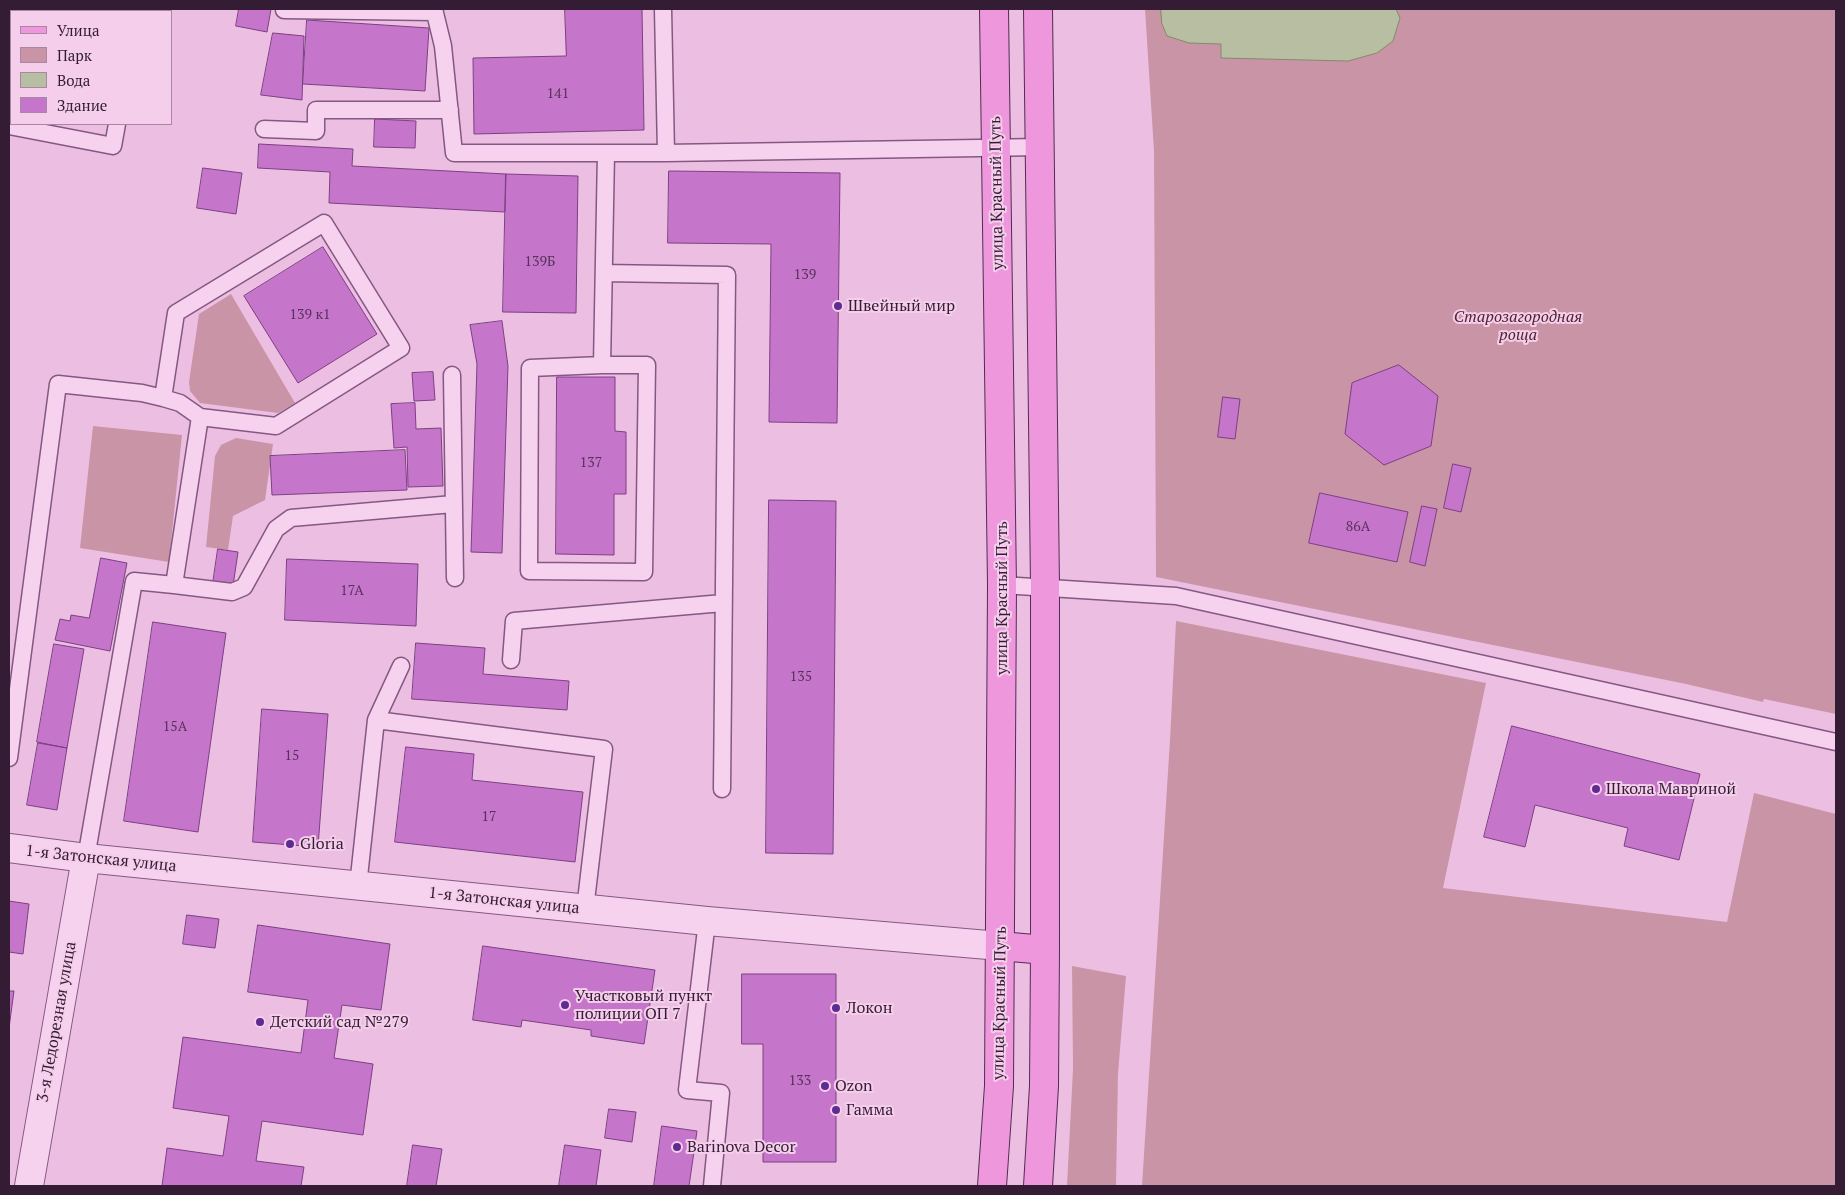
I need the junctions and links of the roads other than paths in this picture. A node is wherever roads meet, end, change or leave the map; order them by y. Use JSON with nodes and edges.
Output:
{"nodes":[{"id":1,"x":663,"y":9,"type":"edge"},
{"id":2,"x":994,"y":9,"type":"edge"},
{"id":3,"x":1038,"y":9,"type":"edge"},
{"id":4,"x":284,"y":10,"type":"edge"},
{"id":5,"x":434,"y":10,"type":"edge"},
{"id":6,"x":450,"y":110,"type":"junction"},
{"id":7,"x":117,"y":125,"type":"edge"},
{"id":8,"x":9,"y":126,"type":"edge"},
{"id":9,"x":264,"y":129,"type":"dead end"},
{"id":10,"x":1041,"y":147,"type":"junction"},
{"id":11,"x":997,"y":148,"type":"junction"},
{"id":12,"x":606,"y":153,"type":"junction"},
{"id":13,"x":666,"y":153,"type":"junction"},
{"id":14,"x":604,"y":273,"type":"junction"},
{"id":15,"x":602,"y":365,"type":"junction"},
{"id":16,"x":452,"y":375,"type":"dead end"},
{"id":17,"x":163,"y":398,"type":"junction"},
{"id":18,"x":200,"y":417,"type":"junction"},
{"id":19,"x":453,"y":504,"type":"junction"},
{"id":20,"x":455,"y":578,"type":"dead end"},
{"id":21,"x":174,"y":585,"type":"junction"},
{"id":22,"x":1002,"y":585,"type":"junction"},
{"id":23,"x":1045,"y":586,"type":"junction"},
{"id":24,"x":724,"y":603,"type":"junction"},
{"id":25,"x":511,"y":660,"type":"dead end"},
{"id":26,"x":401,"y":666,"type":"dead end"},
{"id":27,"x":376,"y":720,"type":"junction"},
{"id":28,"x":1836,"y":742,"type":"edge"},
{"id":29,"x":9,"y":758,"type":"edge"},
{"id":30,"x":722,"y":789,"type":"dead end"},
{"id":31,"x":9,"y":848,"type":"edge"},
{"id":32,"x":86,"y":858,"type":"junction"},
{"id":33,"x":358,"y":886,"type":"junction"},
{"id":34,"x":586,"y":909,"type":"junction"},
{"id":35,"x":707,"y":921,"type":"junction"},
{"id":36,"x":1000,"y":946,"type":"junction"},
{"id":37,"x":1046,"y":950,"type":"junction"},
{"id":38,"x":29,"y":1186,"type":"edge"},
{"id":39,"x":712,"y":1186,"type":"edge"},
{"id":40,"x":992,"y":1186,"type":"edge"},
{"id":41,"x":1038,"y":1186,"type":"edge"}],
"edges":[{"from":1,"to":13,"type":"lane"},
{"from":2,"to":11,"type":"main road","name":"улица Красный Путь"},
{"from":3,"to":10,"type":"main road"},
{"from":4,"to":5,"type":"lane"},
{"from":5,"to":6,"type":"lane"},
{"from":6,"to":9,"type":"lane"},
{"from":6,"to":12,"type":"lane"},
{"from":7,"to":8,"type":"lane"},
{"from":10,"to":11,"type":"lane"},
{"from":10,"to":23,"type":"main road"},
{"from":11,"to":13,"type":"lane"},
{"from":11,"to":22,"type":"main road","name":"улица Красный Путь"},
{"from":12,"to":13,"type":"lane"},
{"from":12,"to":14,"type":"lane"},
{"from":14,"to":15,"type":"lane"},
{"from":14,"to":24,"type":"lane"},
{"from":15,"to":15,"type":"lane"},
{"from":16,"to":19,"type":"lane"},
{"from":17,"to":18,"type":"lane"},
{"from":17,"to":18,"type":"lane"},
{"from":17,"to":29,"type":"lane"},
{"from":18,"to":21,"type":"lane"},
{"from":19,"to":20,"type":"lane"},
{"from":19,"to":21,"type":"lane"},
{"from":21,"to":32,"type":"lane"},
{"from":22,"to":23,"type":"lane"},
{"from":22,"to":36,"type":"main road","name":"улица Красный Путь"},
{"from":23,"to":28,"type":"lane"},
{"from":23,"to":37,"type":"main road"},
{"from":24,"to":25,"type":"lane"},
{"from":24,"to":30,"type":"lane"},
{"from":26,"to":27,"type":"lane"},
{"from":27,"to":33,"type":"lane"},
{"from":27,"to":34,"type":"lane"},
{"from":31,"to":32,"type":"street","name":"1-я Затонская улица"},
{"from":32,"to":33,"type":"street","name":"1-я Затонская улица"},
{"from":32,"to":38,"type":"street","name":"3-я Ледорезная улица"},
{"from":33,"to":34,"type":"street","name":"1-я Затонская улица"},
{"from":34,"to":35,"type":"street","name":"1-я Затонская улица"},
{"from":35,"to":36,"type":"street","name":"1-я Затонская улица"},
{"from":35,"to":39,"type":"lane"},
{"from":36,"to":37,"type":"main road"},
{"from":36,"to":40,"type":"main road","name":"улица Красный Путь"},
{"from":37,"to":41,"type":"main road"}]}
